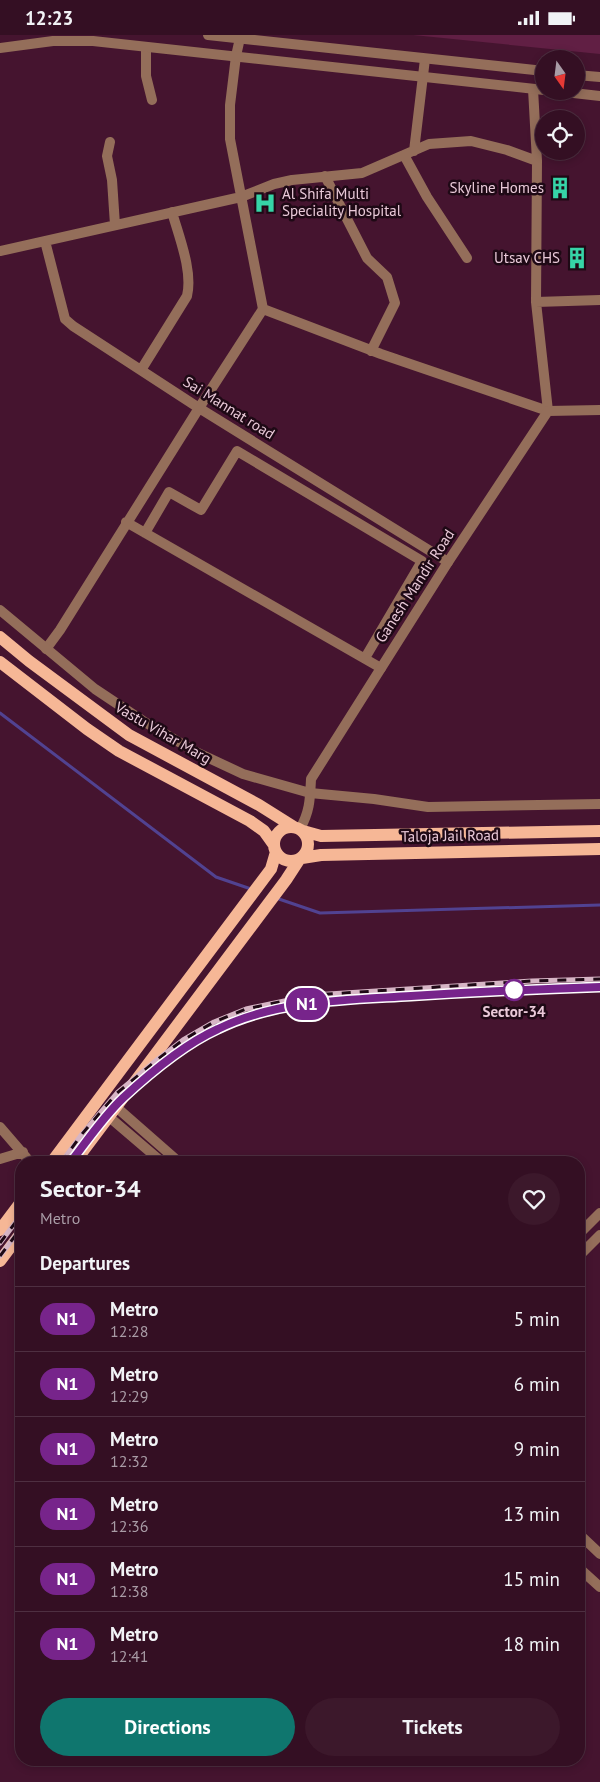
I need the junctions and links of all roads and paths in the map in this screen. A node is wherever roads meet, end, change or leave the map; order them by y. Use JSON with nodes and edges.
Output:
{"nodes":[{"id":1,"x":208,"y":35,"type":"edge"},
{"id":2,"x":240,"y":39,"type":"junction"},
{"id":3,"x":308,"y":46,"type":"junction"},
{"id":4,"x":146,"y":47,"type":"junction"},
{"id":5,"x":0,"y":48,"type":"edge"},
{"id":6,"x":236,"y":57,"type":"junction"},
{"id":7,"x":426,"y":59,"type":"junction"},
{"id":8,"x":304,"y":64,"type":"junction"},
{"id":9,"x":535,"y":70,"type":"edge"},
{"id":10,"x":585,"y":76,"type":"edge"},
{"id":11,"x":422,"y":77,"type":"junction"},
{"id":12,"x":600,"y":77,"type":"edge"},
{"id":13,"x":535,"y":89,"type":"edge"},
{"id":14,"x":585,"y":94,"type":"edge"},
{"id":15,"x":600,"y":96,"type":"edge"},
{"id":16,"x":152,"y":100,"type":"dead end"},
{"id":17,"x":538,"y":100,"type":"edge"},
{"id":18,"x":110,"y":141,"type":"dead end"},
{"id":19,"x":409,"y":153,"type":"junction"},
{"id":20,"x":537,"y":161,"type":"junction"},
{"id":21,"x":324,"y":176,"type":"junction"},
{"id":22,"x":240,"y":197,"type":"junction"},
{"id":23,"x":172,"y":212,"type":"junction"},
{"id":24,"x":115,"y":225,"type":"junction"},
{"id":25,"x":45,"y":241,"type":"junction"},
{"id":26,"x":0,"y":251,"type":"edge"},
{"id":27,"x":467,"y":258,"type":"dead end"},
{"id":28,"x":600,"y":300,"type":"edge"},
{"id":29,"x":536,"y":302,"type":"junction"},
{"id":30,"x":262,"y":309,"type":"junction"},
{"id":31,"x":371,"y":351,"type":"junction"},
{"id":32,"x":141,"y":370,"type":"junction"},
{"id":33,"x":199,"y":408,"type":"junction"},
{"id":34,"x":600,"y":410,"type":"edge"},
{"id":35,"x":548,"y":411,"type":"junction"},
{"id":36,"x":126,"y":523,"type":"junction"},
{"id":37,"x":144,"y":533,"type":"junction"},
{"id":38,"x":448,"y":561,"type":"junction"},
{"id":39,"x":0,"y":610,"type":"edge"},
{"id":40,"x":0,"y":637,"type":"edge"},
{"id":41,"x":46,"y":649,"type":"junction"},
{"id":42,"x":365,"y":658,"type":"junction"},
{"id":43,"x":0,"y":662,"type":"edge"},
{"id":44,"x":381,"y":668,"type":"junction"},
{"id":45,"x":310,"y":793,"type":"junction"},
{"id":46,"x":600,"y":804,"type":"edge"},
{"id":47,"x":299,"y":829,"type":"junction"},
{"id":48,"x":600,"y":831,"type":"edge"},
{"id":49,"x":275,"y":849,"type":"junction"},
{"id":50,"x":600,"y":849,"type":"edge"},
{"id":51,"x":300,"y":859,"type":"junction"},
{"id":52,"x":112,"y":1111,"type":"junction"},
{"id":53,"x":0,"y":1127,"type":"edge"},
{"id":54,"x":23,"y":1152,"type":"junction"},
{"id":55,"x":26,"y":1156,"type":"edge"},
{"id":56,"x":56,"y":1156,"type":"edge"},
{"id":57,"x":79,"y":1156,"type":"edge"},
{"id":58,"x":156,"y":1156,"type":"edge"},
{"id":59,"x":171,"y":1156,"type":"edge"},
{"id":60,"x":0,"y":1159,"type":"edge"},
{"id":61,"x":15,"y":1210,"type":"edge"},
{"id":62,"x":600,"y":1213,"type":"edge"},
{"id":63,"x":585,"y":1228,"type":"edge"},
{"id":64,"x":0,"y":1230,"type":"edge"},
{"id":65,"x":600,"y":1235,"type":"edge"},
{"id":66,"x":15,"y":1241,"type":"edge"},
{"id":67,"x":585,"y":1250,"type":"edge"},
{"id":68,"x":0,"y":1261,"type":"edge"},
{"id":69,"x":585,"y":1540,"type":"edge"},
{"id":70,"x":600,"y":1554,"type":"edge"},
{"id":71,"x":585,"y":1573,"type":"edge"},
{"id":72,"x":599,"y":1585,"type":"edge"}],
"edges":[{"from":1,"to":2,"type":"street"},
{"from":2,"to":3,"type":"street"},
{"from":2,"to":6,"type":"street"},
{"from":3,"to":7,"type":"street"},
{"from":3,"to":8,"type":"street"},
{"from":4,"to":5,"type":"street"},
{"from":4,"to":6,"type":"street"},
{"from":4,"to":16,"type":"street"},
{"from":6,"to":8,"type":"street"},
{"from":6,"to":22,"type":"street"},
{"from":7,"to":9,"type":"street"},
{"from":7,"to":11,"type":"street"},
{"from":8,"to":11,"type":"street"},
{"from":10,"to":12,"type":"street"},
{"from":11,"to":13,"type":"street"},
{"from":11,"to":19,"type":"street"},
{"from":14,"to":15,"type":"street"},
{"from":17,"to":20,"type":"street"},
{"from":18,"to":24,"type":"street"},
{"from":19,"to":20,"type":"street"},
{"from":19,"to":21,"type":"street"},
{"from":19,"to":27,"type":"street"},
{"from":20,"to":29,"type":"street"},
{"from":21,"to":22,"type":"street"},
{"from":21,"to":31,"type":"street"},
{"from":22,"to":23,"type":"street"},
{"from":22,"to":30,"type":"street"},
{"from":23,"to":24,"type":"street"},
{"from":23,"to":32,"type":"street"},
{"from":24,"to":25,"type":"street"},
{"from":25,"to":26,"type":"street"},
{"from":25,"to":32,"type":"street","name":"Sai Mannat road"},
{"from":28,"to":29,"type":"street"},
{"from":29,"to":35,"type":"street"},
{"from":30,"to":31,"type":"street"},
{"from":30,"to":33,"type":"street"},
{"from":31,"to":35,"type":"street"},
{"from":32,"to":33,"type":"street","name":"Sai Mannat road"},
{"from":33,"to":36,"type":"street"},
{"from":33,"to":38,"type":"street","name":"Sai Mannat road"},
{"from":34,"to":35,"type":"street"},
{"from":35,"to":38,"type":"street","name":"Ganesh Mandir Road"},
{"from":36,"to":37,"type":"street"},
{"from":36,"to":41,"type":"street"},
{"from":37,"to":42,"type":"street"},
{"from":37,"to":42,"type":"street"},
{"from":38,"to":44,"type":"street","name":"Ganesh Mandir Road"},
{"from":39,"to":41,"type":"street"},
{"from":40,"to":47,"type":"main road","name":"Vastu Vihar Marg"},
{"from":41,"to":45,"type":"street"},
{"from":42,"to":44,"type":"street"},
{"from":43,"to":49,"type":"main road"},
{"from":44,"to":45,"type":"street","name":"Ganesh Mandir Road"},
{"from":45,"to":46,"type":"street"},
{"from":45,"to":47,"type":"street","name":"Ganesh Mandir Road"},
{"from":47,"to":48,"type":"main road","name":"Taloja Jail Road"},
{"from":47,"to":49,"type":"main road"},
{"from":47,"to":51,"type":"main road"},
{"from":49,"to":51,"type":"main road"},
{"from":49,"to":56,"type":"main road"},
{"from":50,"to":51,"type":"main road","name":"Taloja Jail Road"},
{"from":51,"to":52,"type":"main road"},
{"from":52,"to":57,"type":"main road"},
{"from":52,"to":58,"type":"street"},
{"from":52,"to":59,"type":"street"},
{"from":53,"to":54,"type":"street"},
{"from":54,"to":55,"type":"street"},
{"from":54,"to":60,"type":"street"},
{"from":61,"to":64,"type":"main road"},
{"from":62,"to":63,"type":"street"},
{"from":65,"to":67,"type":"street"},
{"from":66,"to":68,"type":"main road"},
{"from":69,"to":70,"type":"street"},
{"from":71,"to":72,"type":"street"}]}
